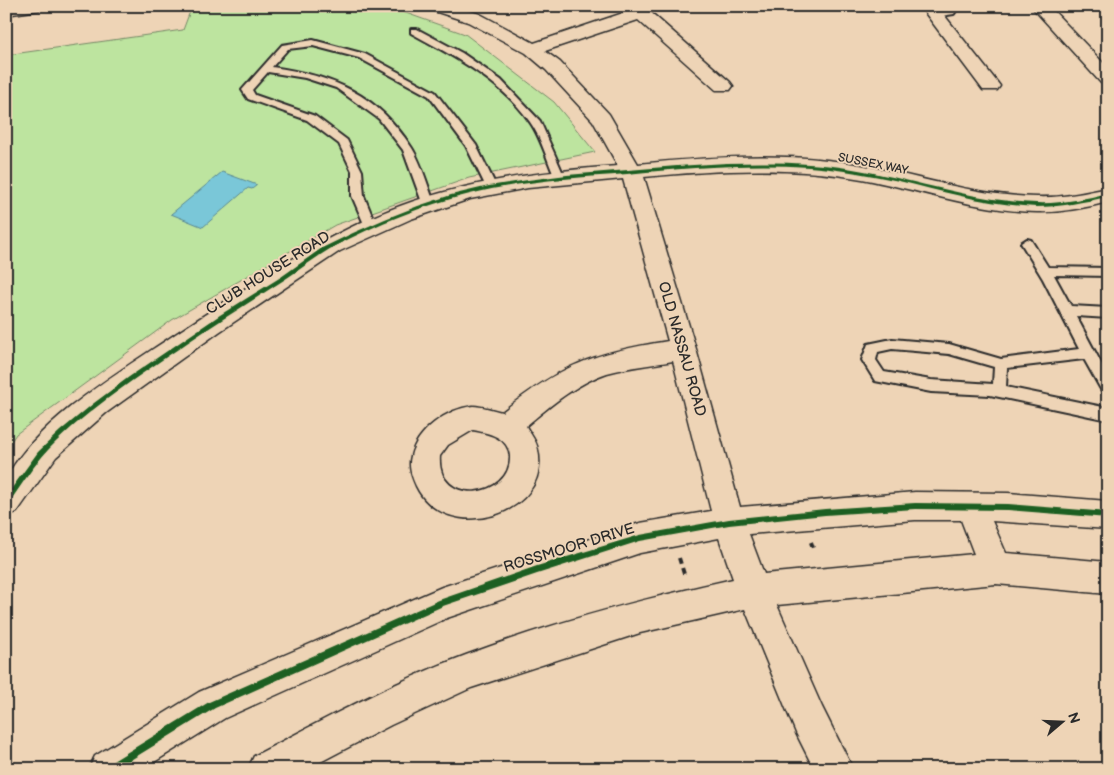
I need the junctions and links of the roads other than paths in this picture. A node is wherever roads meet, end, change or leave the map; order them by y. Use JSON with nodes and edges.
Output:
{"nodes":[{"id":1,"x":33,"y":6,"type":"edge"},
{"id":2,"x":437,"y":6,"type":"edge"},
{"id":3,"x":955,"y":6,"type":"edge"},
{"id":4,"x":1039,"y":6,"type":"edge"},
{"id":5,"x":6,"y":10,"type":"edge"},
{"id":6,"x":931,"y":10,"type":"edge"},
{"id":7,"x":625,"y":12,"type":"edge"},
{"id":8,"x":414,"y":31,"type":"dead end"},
{"id":9,"x":532,"y":49,"type":"junction"},
{"id":10,"x":266,"y":69,"type":"junction"},
{"id":11,"x":1108,"y":79,"type":"edge"},
{"id":12,"x":723,"y":86,"type":"dead end"},
{"id":13,"x":990,"y":86,"type":"dead end"},
{"id":14,"x":630,"y":171,"type":"junction"},
{"id":15,"x":560,"y":178,"type":"junction"},
{"id":16,"x":492,"y":188,"type":"junction"},
{"id":17,"x":1108,"y":195,"type":"edge"},
{"id":18,"x":429,"y":205,"type":"junction"},
{"id":19,"x":371,"y":228,"type":"junction"},
{"id":20,"x":1027,"y":243,"type":"dead end"},
{"id":21,"x":1047,"y":271,"type":"junction"},
{"id":22,"x":1108,"y":272,"type":"edge"},
{"id":23,"x":1066,"y":311,"type":"junction"},
{"id":24,"x":1108,"y":313,"type":"edge"},
{"id":25,"x":683,"y":349,"type":"junction"},
{"id":26,"x":1087,"y":353,"type":"junction"},
{"id":27,"x":1001,"y":364,"type":"junction"},
{"id":28,"x":1104,"y":375,"type":"edge"},
{"id":29,"x":1108,"y":389,"type":"edge"},
{"id":30,"x":999,"y":391,"type":"junction"},
{"id":31,"x":1108,"y":414,"type":"edge"},
{"id":32,"x":506,"y":426,"type":"dead end"},
{"id":33,"x":6,"y":502,"type":"edge"},
{"id":34,"x":972,"y":506,"type":"junction"},
{"id":35,"x":1108,"y":515,"type":"edge"},
{"id":36,"x":729,"y":522,"type":"junction"},
{"id":37,"x":996,"y":568,"type":"junction"},
{"id":38,"x":1108,"y":578,"type":"edge"},
{"id":39,"x":754,"y":592,"type":"junction"},
{"id":40,"x":108,"y":769,"type":"edge"},
{"id":41,"x":267,"y":769,"type":"edge"},
{"id":42,"x":834,"y":769,"type":"edge"}],
"edges":[{"from":1,"to":5,"type":"street"},
{"from":2,"to":9,"type":"street","name":"OLD NASSAU ROAD"},
{"from":3,"to":6,"type":"lane"},
{"from":4,"to":11,"type":"street"},
{"from":6,"to":13,"type":"street"},
{"from":7,"to":9,"type":"street"},
{"from":7,"to":12,"type":"street"},
{"from":8,"to":15,"type":"lane"},
{"from":9,"to":14,"type":"street","name":"OLD NASSAU ROAD"},
{"from":10,"to":16,"type":"lane"},
{"from":10,"to":18,"type":"lane"},
{"from":10,"to":19,"type":"lane"},
{"from":14,"to":15,"type":"street","name":"CLUB HOUSE ROAD"},
{"from":14,"to":17,"type":"street","name":"SUSSEX WAY"},
{"from":14,"to":25,"type":"street","name":"OLD NASSAU ROAD"},
{"from":15,"to":16,"type":"street","name":"CLUB HOUSE ROAD"},
{"from":16,"to":18,"type":"street","name":"CLUB HOUSE ROAD"},
{"from":18,"to":19,"type":"street","name":"CLUB HOUSE ROAD"},
{"from":19,"to":33,"type":"street","name":"CLUB HOUSE ROAD"},
{"from":20,"to":21,"type":"lane"},
{"from":21,"to":22,"type":"lane"},
{"from":21,"to":23,"type":"lane"},
{"from":23,"to":24,"type":"lane"},
{"from":23,"to":26,"type":"lane"},
{"from":25,"to":32,"type":"street"},
{"from":25,"to":36,"type":"street","name":"OLD NASSAU ROAD"},
{"from":26,"to":27,"type":"lane"},
{"from":26,"to":28,"type":"lane"},
{"from":27,"to":30,"type":"lane"},
{"from":27,"to":30,"type":"lane"},
{"from":28,"to":29,"type":"lane"},
{"from":30,"to":31,"type":"lane"},
{"from":34,"to":35,"type":"street","name":"ROSSMOOR DRIVE"},
{"from":34,"to":36,"type":"street","name":"ROSSMOOR DRIVE"},
{"from":34,"to":37,"type":"street"},
{"from":36,"to":39,"type":"street","name":"OLD NASSAU ROAD"},
{"from":36,"to":40,"type":"street","name":"ROSSMOOR DRIVE"},
{"from":37,"to":38,"type":"street"},
{"from":37,"to":39,"type":"street"},
{"from":39,"to":41,"type":"street"},
{"from":39,"to":42,"type":"street","name":"OLD NASSAU ROAD"}]}
